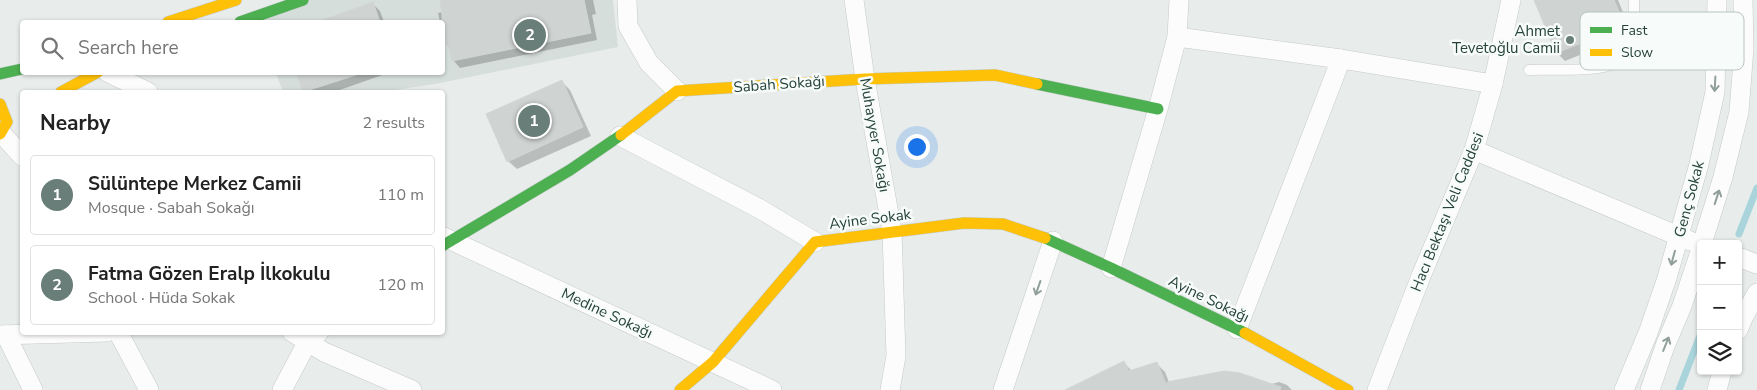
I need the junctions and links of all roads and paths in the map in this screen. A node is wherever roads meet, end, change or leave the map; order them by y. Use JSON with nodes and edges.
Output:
{"nodes":[{"id":1,"x":303,"y":0,"type":"edge"},
{"id":2,"x":627,"y":0,"type":"edge"},
{"id":3,"x":854,"y":0,"type":"edge"},
{"id":4,"x":1179,"y":0,"type":"edge"},
{"id":5,"x":1511,"y":0,"type":"edge"},
{"id":6,"x":223,"y":2,"type":"edge"},
{"id":7,"x":174,"y":20,"type":"edge"},
{"id":8,"x":246,"y":20,"type":"edge"},
{"id":9,"x":1177,"y":37,"type":"junction"},
{"id":10,"x":1341,"y":59,"type":"junction"},
{"id":11,"x":1580,"y":68,"type":"edge"},
{"id":12,"x":20,"y":69,"type":"edge"},
{"id":13,"x":1529,"y":70,"type":"dead end"},
{"id":14,"x":1715,"y":70,"type":"edge"},
{"id":15,"x":1742,"y":70,"type":"edge"},
{"id":16,"x":0,"y":74,"type":"edge"},
{"id":17,"x":92,"y":75,"type":"edge"},
{"id":18,"x":113,"y":75,"type":"edge"},
{"id":19,"x":866,"y":79,"type":"junction"},
{"id":20,"x":1493,"y":84,"type":"junction"},
{"id":21,"x":65,"y":90,"type":"edge"},
{"id":22,"x":144,"y":90,"type":"edge"},
{"id":23,"x":677,"y":91,"type":"junction"},
{"id":24,"x":0,"y":104,"type":"edge"},
{"id":25,"x":1158,"y":109,"type":"junction"},
{"id":26,"x":6,"y":126,"type":"edge"},
{"id":27,"x":620,"y":136,"type":"junction"},
{"id":28,"x":1474,"y":150,"type":"junction"},
{"id":29,"x":20,"y":152,"type":"edge"},
{"id":30,"x":892,"y":231,"type":"junction"},
{"id":31,"x":1679,"y":236,"type":"junction"},
{"id":32,"x":1703,"y":240,"type":"edge"},
{"id":33,"x":446,"y":241,"type":"edge"},
{"id":34,"x":1053,"y":241,"type":"junction"},
{"id":35,"x":815,"y":242,"type":"junction"},
{"id":36,"x":1697,"y":242,"type":"edge"},
{"id":37,"x":1742,"y":258,"type":"edge"},
{"id":38,"x":1697,"y":261,"type":"edge"},
{"id":39,"x":1757,"y":264,"type":"edge"},
{"id":40,"x":1111,"y":268,"type":"junction"},
{"id":41,"x":1757,"y":293,"type":"edge"},
{"id":42,"x":1742,"y":321,"type":"edge"},
{"id":43,"x":1237,"y":329,"type":"junction"},
{"id":44,"x":3,"y":335,"type":"edge"},
{"id":45,"x":20,"y":335,"type":"edge"},
{"id":46,"x":120,"y":335,"type":"edge"},
{"id":47,"x":306,"y":336,"type":"edge"},
{"id":48,"x":713,"y":362,"type":"junction"},
{"id":49,"x":1721,"y":375,"type":"edge"},
{"id":50,"x":33,"y":390,"type":"edge"},
{"id":51,"x":149,"y":390,"type":"edge"},
{"id":52,"x":282,"y":390,"type":"edge"},
{"id":53,"x":412,"y":390,"type":"edge"},
{"id":54,"x":680,"y":390,"type":"edge"},
{"id":55,"x":772,"y":390,"type":"edge"},
{"id":56,"x":890,"y":390,"type":"edge"},
{"id":57,"x":1003,"y":390,"type":"edge"},
{"id":58,"x":1348,"y":390,"type":"edge"},
{"id":59,"x":1377,"y":390,"type":"edge"},
{"id":60,"x":1624,"y":390,"type":"edge"},
{"id":61,"x":1650,"y":390,"type":"edge"},
{"id":62,"x":1717,"y":390,"type":"edge"}],
"edges":[{"from":1,"to":8,"type":"street"},
{"from":2,"to":23,"type":"street"},
{"from":3,"to":19,"type":"street","name":"Muhayyer Sokağı"},
{"from":4,"to":9,"type":"street"},
{"from":5,"to":20,"type":"street","name":"Hacı Bektaşı Veli Caddesi"},
{"from":6,"to":7,"type":"street"},
{"from":9,"to":10,"type":"street"},
{"from":9,"to":25,"type":"street"},
{"from":10,"to":20,"type":"street"},
{"from":10,"to":43,"type":"street"},
{"from":11,"to":13,"type":"lane"},
{"from":12,"to":16,"type":"street"},
{"from":14,"to":31,"type":"street","name":"Genç Sokak","one_way":true},
{"from":32,"to":15,"type":"street","name":"Genç Sokak","one_way":true},
{"from":17,"to":21,"type":"street"},
{"from":18,"to":22,"type":"street"},
{"from":19,"to":23,"type":"street","name":"Sabah Sokağı"},
{"from":19,"to":25,"type":"street","name":"Sabah Sokağı"},
{"from":19,"to":30,"type":"street","name":"Muhayyer Sokağı"},
{"from":20,"to":28,"type":"street","name":"Hacı Bektaşı Veli Caddesi"},
{"from":23,"to":27,"type":"street"},
{"from":24,"to":26,"type":"street"},
{"from":25,"to":40,"type":"street"},
{"from":26,"to":29,"type":"street"},
{"from":27,"to":33,"type":"street"},
{"from":27,"to":35,"type":"street"},
{"from":28,"to":31,"type":"street"},
{"from":28,"to":59,"type":"street","name":"Hacı Bektaşı Veli Caddesi"},
{"from":30,"to":34,"type":"street","name":"Ayine Sokak"},
{"from":30,"to":35,"type":"street","name":"Ayine Sokak"},
{"from":30,"to":56,"type":"street","name":"Muhayyer Sokağı"},
{"from":31,"to":36,"type":"street"},
{"from":31,"to":60,"type":"street","name":"Genç Sokak","one_way":true},
{"from":33,"to":48,"type":"street","name":"Medine Sokağı"},
{"from":34,"to":40,"type":"street","name":"Ayine Sokağı"},
{"from":34,"to":57,"type":"street","one_way":true},
{"from":35,"to":48,"type":"street","name":"Ayine Sokak"},
{"from":37,"to":39,"type":"street"},
{"from":61,"to":38,"type":"street","name":"Genç Sokak","one_way":true},
{"from":40,"to":43,"type":"street","name":"Ayine Sokağı"},
{"from":41,"to":42,"type":"street"},
{"from":43,"to":58,"type":"street","name":"Ayine Sokağı"},
{"from":44,"to":45,"type":"street"},
{"from":44,"to":50,"type":"street"},
{"from":46,"to":51,"type":"street"},
{"from":47,"to":52,"type":"street"},
{"from":47,"to":53,"type":"street"},
{"from":48,"to":54,"type":"street","name":"Ayine Sokak"},
{"from":48,"to":55,"type":"street","name":"Medine Sokağı"},
{"from":49,"to":62,"type":"street"}]}
